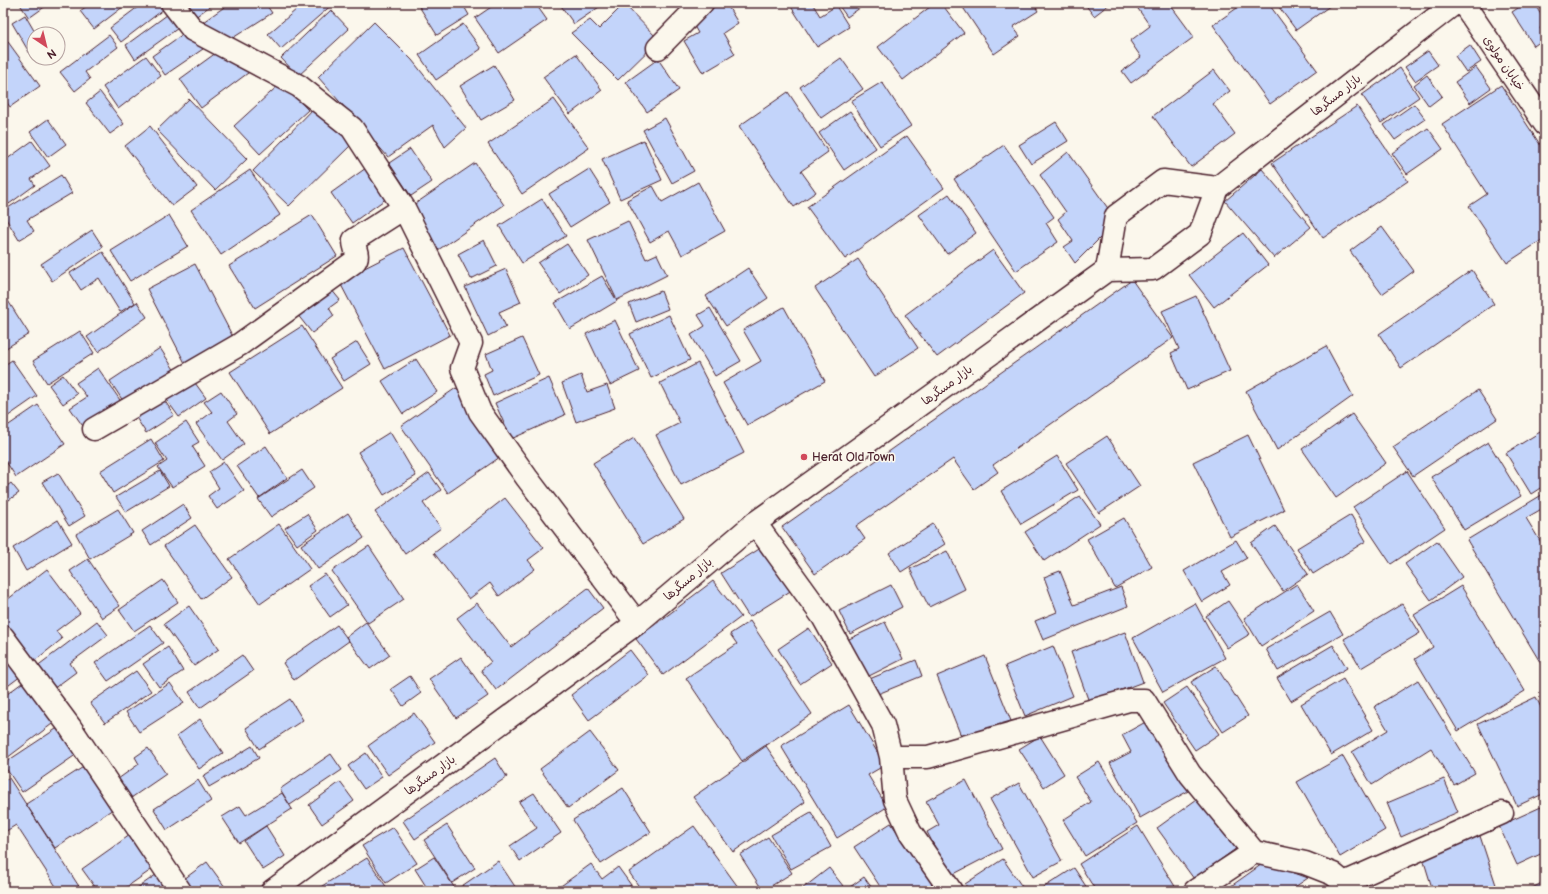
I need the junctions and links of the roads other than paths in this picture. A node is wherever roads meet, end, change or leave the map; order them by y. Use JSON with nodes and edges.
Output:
{"nodes":[{"id":1,"x":172,"y":3,"type":"edge"},
{"id":2,"x":702,"y":3,"type":"edge"},
{"id":3,"x":1455,"y":3,"type":"edge"},
{"id":4,"x":1463,"y":3,"type":"edge"},
{"id":5,"x":658,"y":48,"type":"dead end"},
{"id":6,"x":1545,"y":124,"type":"edge"},
{"id":7,"x":1217,"y":188,"type":"junction"},
{"id":8,"x":404,"y":208,"type":"junction"},
{"id":9,"x":1107,"y":270,"type":"junction"},
{"id":10,"x":94,"y":429,"type":"dead end"},
{"id":11,"x":754,"y":523,"type":"junction"},
{"id":12,"x":637,"y":622,"type":"junction"},
{"id":13,"x":3,"y":637,"type":"edge"},
{"id":14,"x":891,"y":757,"type":"junction"},
{"id":15,"x":1502,"y":813,"type":"dead end"},
{"id":16,"x":1254,"y":852,"type":"junction"},
{"id":17,"x":1345,"y":887,"type":"edge"},
{"id":18,"x":180,"y":891,"type":"edge"},
{"id":19,"x":272,"y":891,"type":"edge"},
{"id":20,"x":951,"y":891,"type":"edge"},
{"id":21,"x":1195,"y":891,"type":"edge"}],
"edges":[{"from":1,"to":8,"type":"street"},
{"from":2,"to":5,"type":"street"},
{"from":3,"to":7,"type":"street","name":"بازار مسگرها"},
{"from":4,"to":6,"type":"street","name":"خیابان مولوی"},
{"from":7,"to":9,"type":"street"},
{"from":7,"to":9,"type":"street"},
{"from":8,"to":10,"type":"street"},
{"from":8,"to":12,"type":"street"},
{"from":9,"to":11,"type":"street","name":"بازار مسگرها"},
{"from":11,"to":12,"type":"street","name":"بازار مسگرها"},
{"from":11,"to":14,"type":"street"},
{"from":12,"to":19,"type":"street","name":"بازار مسگرها"},
{"from":13,"to":18,"type":"street"},
{"from":14,"to":16,"type":"street"},
{"from":14,"to":20,"type":"street"},
{"from":15,"to":17,"type":"street"},
{"from":16,"to":17,"type":"street"},
{"from":16,"to":21,"type":"street"}]}
